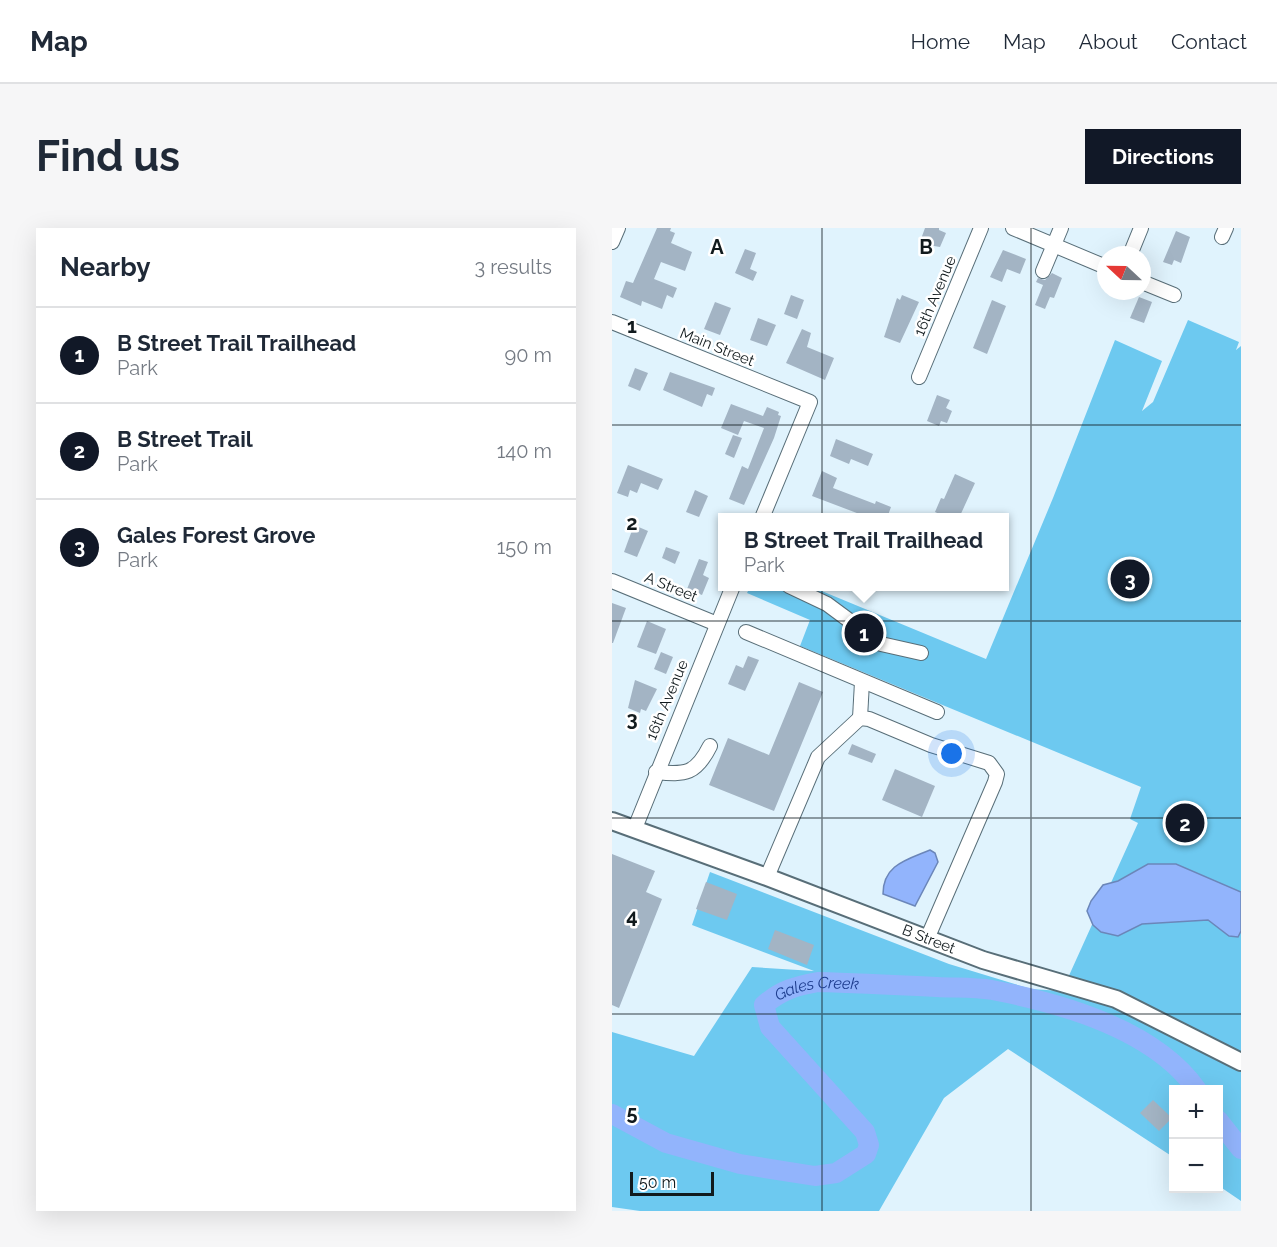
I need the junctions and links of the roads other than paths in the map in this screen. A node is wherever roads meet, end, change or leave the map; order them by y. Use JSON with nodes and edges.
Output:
{"nodes":[{"id":1,"x":618,"y":228,"type":"edge"},
{"id":2,"x":981,"y":228,"type":"edge"},
{"id":3,"x":1013,"y":228,"type":"edge"},
{"id":4,"x":1061,"y":228,"type":"edge"},
{"id":5,"x":1141,"y":228,"type":"edge"},
{"id":6,"x":612,"y":242,"type":"edge"},
{"id":7,"x":1054,"y":245,"type":"junction"},
{"id":8,"x":1134,"y":246,"type":"edge"},
{"id":9,"x":1097,"y":263,"type":"edge"},
{"id":10,"x":1043,"y":271,"type":"dead end"},
{"id":11,"x":1151,"y":286,"type":"edge"},
{"id":12,"x":1174,"y":295,"type":"dead end"},
{"id":13,"x":612,"y":322,"type":"edge"},
{"id":14,"x":919,"y":377,"type":"dead end"},
{"id":15,"x":764,"y":513,"type":"edge"},
{"id":16,"x":612,"y":581,"type":"edge"},
{"id":17,"x":731,"y":591,"type":"edge"},
{"id":18,"x":800,"y":591,"type":"edge"},
{"id":19,"x":717,"y":624,"type":"junction"},
{"id":20,"x":746,"y":632,"type":"dead end"},
{"id":21,"x":921,"y":653,"type":"dead end"},
{"id":22,"x":862,"y":682,"type":"junction"},
{"id":23,"x":937,"y":712,"type":"dead end"},
{"id":24,"x":860,"y":718,"type":"junction"},
{"id":25,"x":710,"y":746,"type":"dead end"},
{"id":26,"x":656,"y":772,"type":"junction"},
{"id":27,"x":612,"y":821,"type":"edge"},
{"id":28,"x":634,"y":828,"type":"junction"},
{"id":29,"x":767,"y":877,"type":"junction"},
{"id":30,"x":927,"y":939,"type":"junction"},
{"id":31,"x":1241,"y":1062,"type":"edge"}],
"edges":[{"from":1,"to":6,"type":"street"},
{"from":2,"to":14,"type":"street","name":"16th Avenue"},
{"from":3,"to":7,"type":"street"},
{"from":4,"to":7,"type":"street"},
{"from":5,"to":8,"type":"street"},
{"from":7,"to":9,"type":"street"},
{"from":7,"to":10,"type":"street"},
{"from":11,"to":12,"type":"street"},
{"from":13,"to":15,"type":"street","name":"Main Street"},
{"from":16,"to":19,"type":"street","name":"A Street"},
{"from":17,"to":19,"type":"street","name":"16th Avenue"},
{"from":18,"to":21,"type":"street"},
{"from":19,"to":26,"type":"street","name":"16th Avenue"},
{"from":20,"to":22,"type":"street"},
{"from":22,"to":23,"type":"street"},
{"from":22,"to":24,"type":"street"},
{"from":24,"to":29,"type":"street"},
{"from":24,"to":30,"type":"street"},
{"from":25,"to":26,"type":"street"},
{"from":26,"to":28,"type":"street","name":"16th Avenue"},
{"from":27,"to":28,"type":"main road","name":"B Street"},
{"from":28,"to":29,"type":"main road","name":"B Street"},
{"from":29,"to":30,"type":"main road","name":"B Street"},
{"from":30,"to":31,"type":"main road","name":"B Street"}]}
